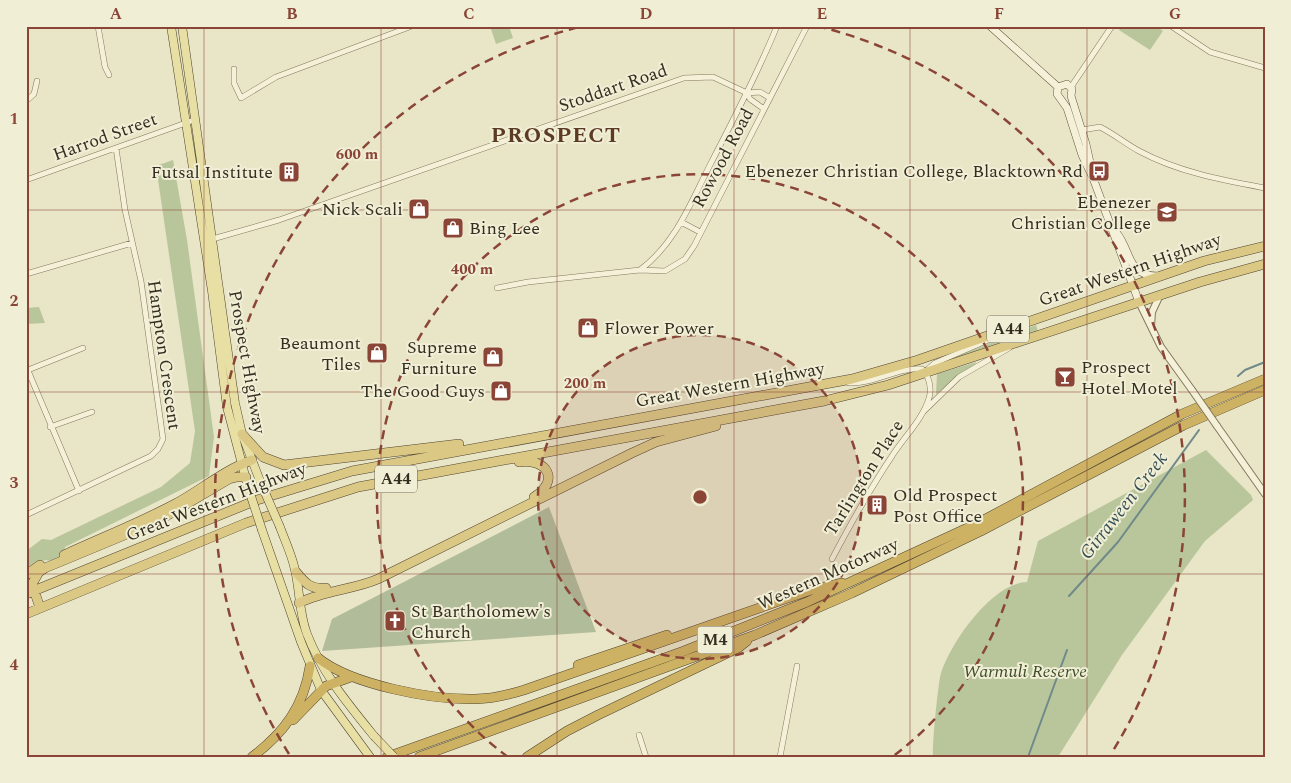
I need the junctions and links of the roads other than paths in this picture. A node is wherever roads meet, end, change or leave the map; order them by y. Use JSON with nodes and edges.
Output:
{"nodes":[{"id":1,"x":98,"y":26,"type":"edge"},
{"id":2,"x":170,"y":26,"type":"edge"},
{"id":3,"x":182,"y":26,"type":"edge"},
{"id":4,"x":412,"y":26,"type":"edge"},
{"id":5,"x":777,"y":26,"type":"edge"},
{"id":6,"x":808,"y":26,"type":"edge"},
{"id":7,"x":990,"y":26,"type":"edge"},
{"id":8,"x":1112,"y":26,"type":"edge"},
{"id":9,"x":1171,"y":26,"type":"edge"},
{"id":10,"x":1265,"y":68,"type":"edge"},
{"id":11,"x":234,"y":69,"type":"dead end"},
{"id":12,"x":108,"y":75,"type":"dead end"},
{"id":13,"x":37,"y":81,"type":"dead end"},
{"id":14,"x":1058,"y":87,"type":"junction"},
{"id":15,"x":1071,"y":87,"type":"junction"},
{"id":16,"x":747,"y":93,"type":"junction"},
{"id":17,"x":1071,"y":96,"type":"junction"},
{"id":18,"x":770,"y":98,"type":"junction"},
{"id":19,"x":1062,"y":99,"type":"junction"},
{"id":20,"x":26,"y":101,"type":"edge"},
{"id":21,"x":764,"y":109,"type":"junction"},
{"id":22,"x":1069,"y":116,"type":"junction"},
{"id":23,"x":194,"y":120,"type":"junction"},
{"id":24,"x":185,"y":123,"type":"junction"},
{"id":25,"x":1082,"y":130,"type":"junction"},
{"id":26,"x":116,"y":148,"type":"junction"},
{"id":27,"x":1082,"y":155,"type":"junction"},
{"id":28,"x":1093,"y":178,"type":"junction"},
{"id":29,"x":26,"y":180,"type":"edge"},
{"id":30,"x":1265,"y":188,"type":"edge"},
{"id":31,"x":681,"y":222,"type":"junction"},
{"id":32,"x":1112,"y":228,"type":"junction"},
{"id":33,"x":700,"y":232,"type":"junction"},
{"id":34,"x":212,"y":239,"type":"junction"},
{"id":35,"x":204,"y":241,"type":"junction"},
{"id":36,"x":132,"y":243,"type":"junction"},
{"id":37,"x":1265,"y":246,"type":"edge"},
{"id":38,"x":1265,"y":264,"type":"edge"},
{"id":39,"x":640,"y":270,"type":"junction"},
{"id":40,"x":26,"y":274,"type":"edge"},
{"id":41,"x":1159,"y":276,"type":"junction"},
{"id":42,"x":1132,"y":285,"type":"junction"},
{"id":43,"x":496,"y":288,"type":"dead end"},
{"id":44,"x":1160,"y":295,"type":"junction"},
{"id":45,"x":1139,"y":302,"type":"junction"},
{"id":46,"x":1019,"y":325,"type":"junction"},
{"id":47,"x":1152,"y":330,"type":"junction"},
{"id":48,"x":1016,"y":344,"type":"junction"},
{"id":49,"x":83,"y":348,"type":"dead end"},
{"id":50,"x":27,"y":368,"type":"edge"},
{"id":51,"x":926,"y":373,"type":"junction"},
{"id":52,"x":1265,"y":379,"type":"edge"},
{"id":53,"x":837,"y":382,"type":"junction"},
{"id":54,"x":1265,"y":390,"type":"edge"},
{"id":55,"x":92,"y":412,"type":"dead end"},
{"id":56,"x":769,"y":412,"type":"junction"},
{"id":57,"x":922,"y":414,"type":"junction"},
{"id":58,"x":50,"y":427,"type":"junction"},
{"id":59,"x":553,"y":433,"type":"junction"},
{"id":60,"x":242,"y":434,"type":"junction"},
{"id":61,"x":516,"y":440,"type":"junction"},
{"id":62,"x":561,"y":449,"type":"junction"},
{"id":63,"x":252,"y":460,"type":"junction"},
{"id":64,"x":242,"y":464,"type":"junction"},
{"id":65,"x":462,"y":468,"type":"junction"},
{"id":66,"x":247,"y":482,"type":"junction"},
{"id":67,"x":79,"y":491,"type":"junction"},
{"id":68,"x":1265,"y":494,"type":"edge"},
{"id":69,"x":26,"y":515,"type":"edge"},
{"id":70,"x":832,"y":558,"type":"dead end"},
{"id":71,"x":55,"y":565,"type":"junction"},
{"id":72,"x":296,"y":572,"type":"junction"},
{"id":73,"x":27,"y":575,"type":"edge"},
{"id":74,"x":865,"y":577,"type":"junction"},
{"id":75,"x":51,"y":584,"type":"junction"},
{"id":76,"x":29,"y":593,"type":"edge"},
{"id":77,"x":299,"y":603,"type":"junction"},
{"id":78,"x":33,"y":611,"type":"edge"},
{"id":79,"x":755,"y":635,"type":"junction"},
{"id":80,"x":318,"y":658,"type":"junction"},
{"id":81,"x":310,"y":666,"type":"junction"},
{"id":82,"x":797,"y":666,"type":"dead end"},
{"id":83,"x":352,"y":677,"type":"junction"},
{"id":84,"x":331,"y":682,"type":"junction"},
{"id":85,"x":321,"y":690,"type":"junction"},
{"id":86,"x":290,"y":721,"type":"junction"},
{"id":87,"x":639,"y":734,"type":"dead end"},
{"id":88,"x":252,"y":757,"type":"edge"},
{"id":89,"x":370,"y":757,"type":"edge"},
{"id":90,"x":387,"y":757,"type":"edge"},
{"id":91,"x":394,"y":757,"type":"edge"},
{"id":92,"x":419,"y":757,"type":"edge"},
{"id":93,"x":527,"y":757,"type":"edge"},
{"id":94,"x":646,"y":757,"type":"edge"},
{"id":95,"x":780,"y":757,"type":"edge"}],
"edges":[{"from":1,"to":12,"type":"street"},
{"from":2,"to":24,"type":"main road","name":"Prospect Highway"},
{"from":3,"to":23,"type":"main road","name":"Prospect Highway"},
{"from":4,"to":11,"type":"street"},
{"from":5,"to":16,"type":"street","name":"Rowood Road"},
{"from":6,"to":18,"type":"street","name":"Rowood Road"},
{"from":7,"to":14,"type":"main road"},
{"from":8,"to":15,"type":"street"},
{"from":9,"to":10,"type":"street"},
{"from":13,"to":20,"type":"street"},
{"from":14,"to":15,"type":"main road"},
{"from":14,"to":19,"type":"main road"},
{"from":15,"to":17,"type":"main road"},
{"from":16,"to":18,"type":"street","name":"Stoddart Road"},
{"from":16,"to":21,"type":"street","name":"Stoddart Road"},
{"from":16,"to":31,"type":"street","name":"Rowood Road"},
{"from":16,"to":34,"type":"street","name":"Stoddart Road"},
{"from":17,"to":19,"type":"main road"},
{"from":17,"to":25,"type":"main road"},
{"from":18,"to":21,"type":"street","name":"Rowood Road"},
{"from":19,"to":22,"type":"main road"},
{"from":21,"to":33,"type":"street","name":"Rowood Road"},
{"from":22,"to":25,"type":"main road"},
{"from":22,"to":27,"type":"main road"},
{"from":23,"to":24,"type":"street","name":"Harrod Street"},
{"from":23,"to":34,"type":"main road","name":"Prospect Highway"},
{"from":24,"to":26,"type":"street","name":"Harrod Street"},
{"from":24,"to":35,"type":"main road","name":"Prospect Highway"},
{"from":25,"to":27,"type":"main road"},
{"from":25,"to":28,"type":"main road"},
{"from":25,"to":30,"type":"street"},
{"from":26,"to":29,"type":"street","name":"Harrod Street"},
{"from":26,"to":36,"type":"street","name":"Hampton Crescent"},
{"from":27,"to":28,"type":"main road"},
{"from":28,"to":32,"type":"main road"},
{"from":31,"to":33,"type":"street"},
{"from":31,"to":39,"type":"street","name":"Rowood Road"},
{"from":32,"to":41,"type":"main road"},
{"from":32,"to":42,"type":"main road"},
{"from":33,"to":39,"type":"street","name":"Rowood Road"},
{"from":34,"to":35,"type":"street","name":"Stoddart Road"},
{"from":34,"to":60,"type":"main road","name":"Prospect Highway"},
{"from":35,"to":64,"type":"main road","name":"Prospect Highway"},
{"from":36,"to":40,"type":"street"},
{"from":36,"to":67,"type":"street","name":"Hampton Crescent"},
{"from":37,"to":41,"type":"highway","name":"Great Western Highway","number":"A44"},
{"from":38,"to":44,"type":"highway","name":"Great Western Highway","number":"A44"},
{"from":39,"to":43,"type":"street","name":"Rowood Road"},
{"from":41,"to":42,"type":"highway","name":"Great Western Highway","number":"A44"},
{"from":42,"to":45,"type":"main road"},
{"from":42,"to":46,"type":"highway","name":"Great Western Highway","number":"A44"},
{"from":44,"to":45,"type":"highway","name":"Great Western Highway","number":"A44"},
{"from":44,"to":47,"type":"street"},
{"from":45,"to":47,"type":"street"},
{"from":45,"to":48,"type":"highway","name":"Great Western Highway","number":"A44"},
{"from":46,"to":51,"type":"street"},
{"from":46,"to":53,"type":"highway","name":"Great Western Highway","number":"A44"},
{"from":47,"to":68,"type":"street","bridge":true},
{"from":48,"to":51,"type":"highway","name":"Great Western Highway","number":"A44"},
{"from":48,"to":57,"type":"street","name":"Tarlington Place"},
{"from":49,"to":50,"type":"street"},
{"from":50,"to":58,"type":"street"},
{"from":51,"to":53,"type":"street"},
{"from":51,"to":56,"type":"highway","name":"Great Western Highway","number":"A44"},
{"from":51,"to":57,"type":"street","name":"Tarlington Place"},
{"from":52,"to":74,"type":"highway","name":"Western Motorway","number":"M4"},
{"from":53,"to":59,"type":"highway","name":"Great Western Highway","number":"A44"},
{"from":54,"to":79,"type":"highway","name":"Western Motorway","number":"M4"},
{"from":55,"to":58,"type":"street"},
{"from":56,"to":62,"type":"highway","name":"Great Western Highway","number":"A44"},
{"from":56,"to":77,"type":"highway"},
{"from":57,"to":70,"type":"street","name":"Tarlington Place"},
{"from":58,"to":67,"type":"street"},
{"from":59,"to":61,"type":"highway","name":"Great Western Highway","number":"A44"},
{"from":59,"to":62,"type":"highway"},
{"from":60,"to":61,"type":"highway"},
{"from":60,"to":63,"type":"main road","name":"Prospect Highway"},
{"from":61,"to":75,"type":"highway","name":"Great Western Highway","number":"A44"},
{"from":62,"to":65,"type":"highway","name":"Great Western Highway","number":"A44"},
{"from":63,"to":64,"type":"highway"},
{"from":63,"to":72,"type":"main road","name":"Prospect Highway","bridge":true},
{"from":64,"to":66,"type":"main road","name":"Prospect Highway"},
{"from":64,"to":73,"type":"highway"},
{"from":65,"to":72,"type":"highway"},
{"from":65,"to":78,"type":"highway","name":"Great Western Highway","number":"A44"},
{"from":66,"to":71,"type":"highway"},
{"from":66,"to":81,"type":"main road","name":"Prospect Highway","bridge":true},
{"from":67,"to":69,"type":"street","name":"Hampton Crescent"},
{"from":71,"to":75,"type":"highway"},
{"from":71,"to":76,"type":"highway"},
{"from":72,"to":77,"type":"main road","name":"Prospect Highway"},
{"from":74,"to":83,"type":"highway"},
{"from":74,"to":90,"type":"highway","name":"Western Motorway","number":"M4"},
{"from":75,"to":76,"type":"highway","name":"Great Western Highway","number":"A44"},
{"from":76,"to":78,"type":"highway"},
{"from":77,"to":80,"type":"main road","name":"Prospect Highway"},
{"from":79,"to":92,"type":"highway","name":"Western Motorway","number":"M4"},
{"from":79,"to":93,"type":"highway"},
{"from":80,"to":83,"type":"highway"},
{"from":80,"to":84,"type":"main road","name":"Prospect Highway"},
{"from":81,"to":85,"type":"main road","name":"Prospect Highway"},
{"from":81,"to":86,"type":"highway"},
{"from":82,"to":95,"type":"street"},
{"from":83,"to":84,"type":"highway"},
{"from":84,"to":85,"type":"highway"},
{"from":84,"to":91,"type":"main road","name":"Prospect Highway","bridge":true},
{"from":85,"to":86,"type":"highway"},
{"from":85,"to":89,"type":"main road","name":"Prospect Highway"},
{"from":86,"to":88,"type":"highway"},
{"from":87,"to":94,"type":"street"}]}
